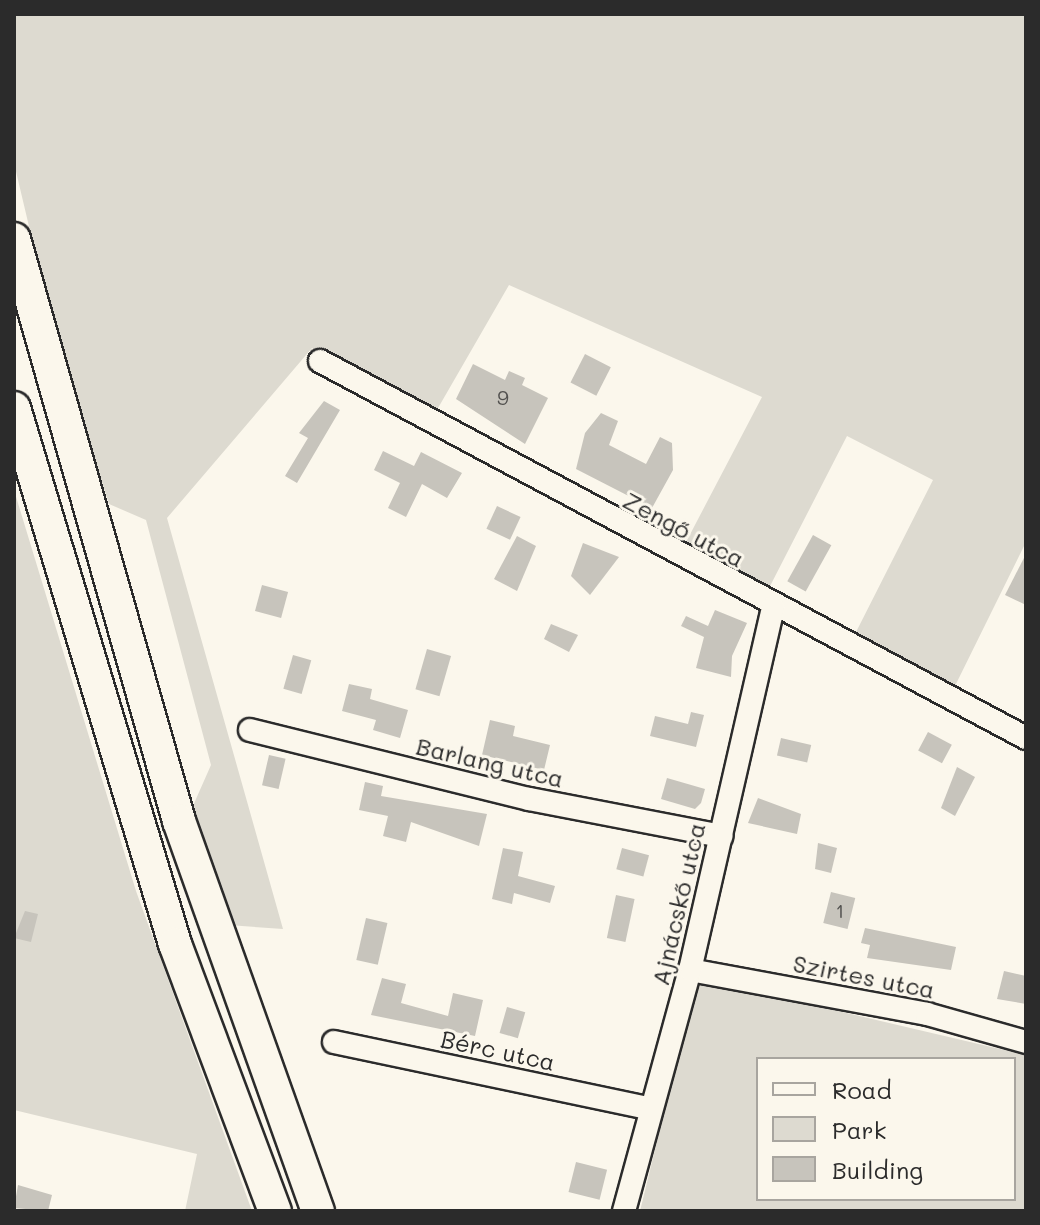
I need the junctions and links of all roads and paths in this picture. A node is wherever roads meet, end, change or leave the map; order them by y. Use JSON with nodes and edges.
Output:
{"nodes":[{"id":1,"x":14,"y":239,"type":"edge"},
{"id":2,"x":320,"y":361,"type":"dead end"},
{"id":3,"x":14,"y":408,"type":"edge"},
{"id":4,"x":773,"y":607,"type":"junction"},
{"id":5,"x":250,"y":730,"type":"dead end"},
{"id":6,"x":1026,"y":738,"type":"edge"},
{"id":7,"x":721,"y":836,"type":"junction"},
{"id":8,"x":690,"y":970,"type":"junction"},
{"id":9,"x":334,"y":1042,"type":"dead end"},
{"id":10,"x":1026,"y":1042,"type":"edge"},
{"id":11,"x":651,"y":1109,"type":"junction"},
{"id":12,"x":275,"y":1211,"type":"edge"},
{"id":13,"x":318,"y":1211,"type":"edge"},
{"id":14,"x":624,"y":1211,"type":"edge"}],
"edges":[{"from":1,"to":13,"type":"highway"},
{"from":2,"to":4,"type":"street","name":"Zengő utca"},
{"from":3,"to":12,"type":"highway"},
{"from":4,"to":6,"type":"street","name":"Zengő utca"},
{"from":4,"to":7,"type":"street","name":"Ajnácskő utca"},
{"from":5,"to":7,"type":"street","name":"Barlang utca"},
{"from":7,"to":8,"type":"street","name":"Ajnácskő utca"},
{"from":8,"to":10,"type":"street","name":"Szirtes utca"},
{"from":8,"to":11,"type":"street","name":"Ajnácskő utca"},
{"from":9,"to":11,"type":"street","name":"Bérc utca"},
{"from":11,"to":14,"type":"street","name":"Ajnácskő utca"}]}
